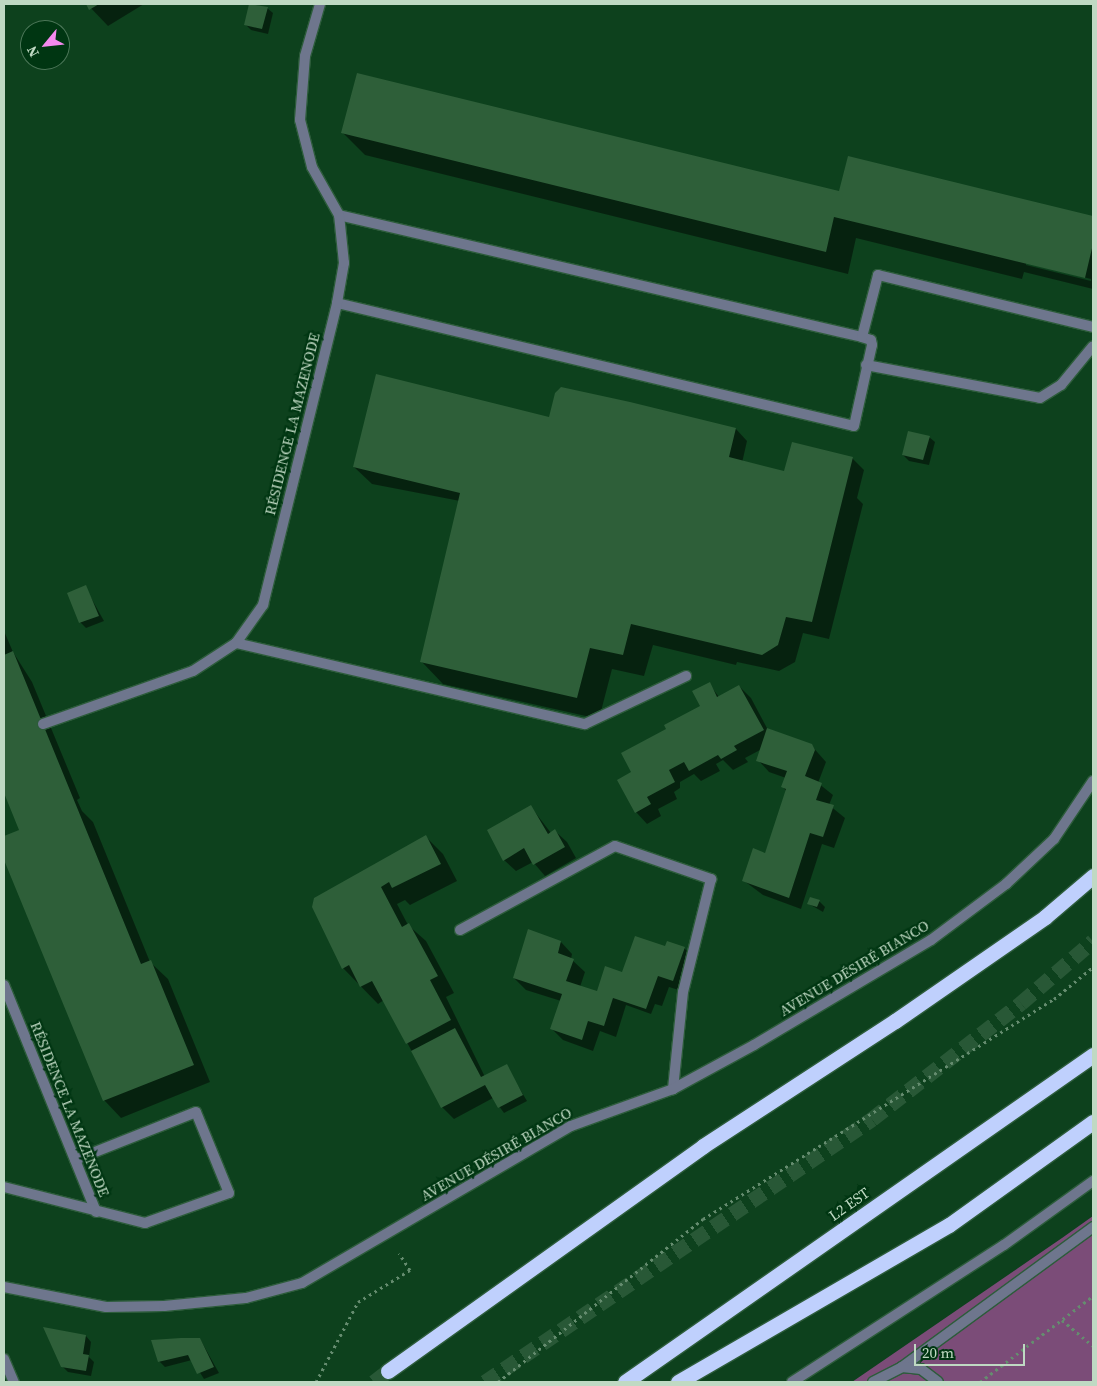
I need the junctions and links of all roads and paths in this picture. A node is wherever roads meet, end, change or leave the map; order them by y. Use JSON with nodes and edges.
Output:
{"nodes":[{"id":1,"x":320,"y":4,"type":"edge"},
{"id":2,"x":339,"y":215,"type":"junction"},
{"id":3,"x":337,"y":303,"type":"junction"},
{"id":4,"x":1093,"y":327,"type":"edge"},
{"id":5,"x":862,"y":337,"type":"junction"},
{"id":6,"x":1093,"y":346,"type":"edge"},
{"id":7,"x":866,"y":365,"type":"junction"},
{"id":8,"x":236,"y":643,"type":"junction"},
{"id":9,"x":686,"y":676,"type":"dead end"},
{"id":10,"x":43,"y":724,"type":"dead end"},
{"id":11,"x":1093,"y":781,"type":"edge"},
{"id":12,"x":1093,"y":876,"type":"edge"},
{"id":13,"x":460,"y":930,"type":"dead end"},
{"id":14,"x":1093,"y":967,"type":"edge"},
{"id":15,"x":4,"y":985,"type":"edge"},
{"id":16,"x":1093,"y":1054,"type":"edge"},
{"id":17,"x":673,"y":1089,"type":"junction"},
{"id":18,"x":1093,"y":1122,"type":"edge"},
{"id":19,"x":75,"y":1160,"type":"junction"},
{"id":20,"x":1093,"y":1182,"type":"edge"},
{"id":21,"x":4,"y":1187,"type":"edge"},
{"id":22,"x":96,"y":1212,"type":"junction"},
{"id":23,"x":1093,"y":1227,"type":"edge"},
{"id":24,"x":386,"y":1234,"type":"junction"},
{"id":25,"x":4,"y":1287,"type":"edge"},
{"id":26,"x":1093,"y":1296,"type":"edge"},
{"id":27,"x":1089,"y":1299,"type":"junction"},
{"id":28,"x":1093,"y":1304,"type":"edge"},
{"id":29,"x":1062,"y":1320,"type":"junction"},
{"id":30,"x":1093,"y":1346,"type":"edge"},
{"id":31,"x":4,"y":1358,"type":"edge"},
{"id":32,"x":902,"y":1367,"type":"junction"},
{"id":33,"x":388,"y":1371,"type":"tunnel mouth"},
{"id":34,"x":14,"y":1382,"type":"edge"},
{"id":35,"x":316,"y":1382,"type":"edge"},
{"id":36,"x":498,"y":1382,"type":"edge"},
{"id":37,"x":625,"y":1382,"type":"edge"},
{"id":38,"x":678,"y":1382,"type":"edge"},
{"id":39,"x":792,"y":1382,"type":"edge"},
{"id":40,"x":873,"y":1382,"type":"edge"},
{"id":41,"x":938,"y":1382,"type":"edge"},
{"id":42,"x":980,"y":1382,"type":"edge"}],
"edges":[{"from":1,"to":2,"type":"street","name":"RÉSIDENCE LA MAZENODE"},
{"from":2,"to":3,"type":"street","name":"RÉSIDENCE LA MAZENODE"},
{"from":2,"to":5,"type":"street"},
{"from":3,"to":7,"type":"street"},
{"from":3,"to":8,"type":"street","name":"RÉSIDENCE LA MAZENODE"},
{"from":4,"to":5,"type":"street"},
{"from":5,"to":7,"type":"street"},
{"from":6,"to":7,"type":"street"},
{"from":8,"to":9,"type":"street"},
{"from":8,"to":10,"type":"street","name":"RÉSIDENCE LA MAZENODE"},
{"from":11,"to":17,"type":"street","name":"AVENUE DÉSIRÉ BIANCO"},
{"from":12,"to":33,"type":"highway"},
{"from":13,"to":17,"type":"street"},
{"from":14,"to":36,"type":"path"},
{"from":15,"to":19,"type":"street","name":"RÉSIDENCE LA MAZENODE"},
{"from":16,"to":37,"type":"highway","name":"L2 EST"},
{"from":17,"to":24,"type":"street","name":"AVENUE DÉSIRÉ BIANCO"},
{"from":18,"to":38,"type":"highway"},
{"from":19,"to":22,"type":"street","name":"RÉSIDENCE LA MAZENODE"},
{"from":19,"to":22,"type":"street"},
{"from":20,"to":39,"type":"street"},
{"from":21,"to":22,"type":"street","name":"RÉSIDENCE LA MAZENODE"},
{"from":23,"to":32,"type":"street"},
{"from":24,"to":25,"type":"street","name":"AVENUE DÉSIRÉ BIANCO"},
{"from":24,"to":35,"type":"path"},
{"from":26,"to":27,"type":"path"},
{"from":27,"to":28,"type":"path"},
{"from":27,"to":29,"type":"path"},
{"from":29,"to":30,"type":"path"},
{"from":29,"to":42,"type":"path"},
{"from":31,"to":34,"type":"street"},
{"from":32,"to":40,"type":"street"},
{"from":32,"to":41,"type":"street"}]}
